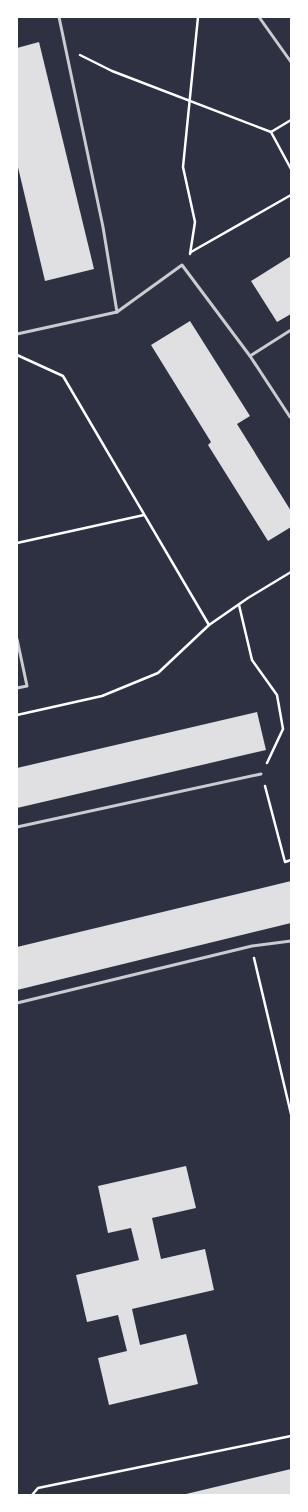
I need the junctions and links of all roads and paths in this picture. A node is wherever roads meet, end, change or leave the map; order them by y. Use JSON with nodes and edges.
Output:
{"nodes":[{"id":1,"x":59,"y":17,"type":"edge"},
{"id":2,"x":198,"y":17,"type":"edge"},
{"id":3,"x":259,"y":17,"type":"edge"},
{"id":4,"x":65,"y":48,"type":"junction"},
{"id":5,"x":291,"y":62,"type":"edge"},
{"id":6,"x":190,"y":101,"type":"junction"},
{"id":7,"x":291,"y":120,"type":"edge"},
{"id":8,"x":271,"y":132,"type":"junction"},
{"id":9,"x":291,"y":169,"type":"edge"},
{"id":10,"x":291,"y":195,"type":"edge"},
{"id":11,"x":191,"y":252,"type":"junction"},
{"id":12,"x":182,"y":265,"type":"junction"},
{"id":13,"x":117,"y":312,"type":"junction"},
{"id":14,"x":291,"y":330,"type":"edge"},
{"id":15,"x":17,"y":334,"type":"edge"},
{"id":16,"x":17,"y":355,"type":"edge"},
{"id":17,"x":250,"y":356,"type":"junction"},
{"id":18,"x":291,"y":416,"type":"edge"},
{"id":19,"x":144,"y":515,"type":"junction"},
{"id":20,"x":17,"y":543,"type":"edge"},
{"id":21,"x":291,"y":572,"type":"edge"},
{"id":22,"x":239,"y":605,"type":"junction"},
{"id":23,"x":209,"y":625,"type":"junction"},
{"id":24,"x":17,"y":639,"type":"edge"},
{"id":25,"x":17,"y":688,"type":"edge"},
{"id":26,"x":17,"y":715,"type":"edge"},
{"id":27,"x":262,"y":774,"type":"junction"},
{"id":28,"x":17,"y":827,"type":"edge"},
{"id":29,"x":291,"y":860,"type":"edge"},
{"id":30,"x":291,"y":941,"type":"edge"},
{"id":31,"x":252,"y":946,"type":"junction"},
{"id":32,"x":17,"y":1003,"type":"edge"},
{"id":33,"x":291,"y":1114,"type":"edge"},
{"id":34,"x":291,"y":1436,"type":"edge"},
{"id":35,"x":32,"y":1495,"type":"edge"}],
"edges":[{"from":1,"to":4,"type":"lane"},
{"from":2,"to":6,"type":"path"},
{"from":3,"to":5,"type":"lane"},
{"from":4,"to":6,"type":"path"},
{"from":4,"to":13,"type":"lane"},
{"from":6,"to":8,"type":"path"},
{"from":6,"to":11,"type":"path"},
{"from":7,"to":8,"type":"path"},
{"from":8,"to":9,"type":"path"},
{"from":10,"to":11,"type":"path"},
{"from":11,"to":12,"type":"path"},
{"from":12,"to":13,"type":"lane"},
{"from":12,"to":17,"type":"lane"},
{"from":13,"to":15,"type":"lane"},
{"from":14,"to":17,"type":"lane"},
{"from":16,"to":19,"type":"path"},
{"from":17,"to":18,"type":"lane"},
{"from":19,"to":20,"type":"path"},
{"from":19,"to":23,"type":"path"},
{"from":21,"to":22,"type":"path"},
{"from":22,"to":23,"type":"path"},
{"from":22,"to":27,"type":"path"},
{"from":23,"to":26,"type":"path"},
{"from":24,"to":25,"type":"lane"},
{"from":27,"to":28,"type":"lane"},
{"from":27,"to":29,"type":"path"},
{"from":30,"to":31,"type":"lane"},
{"from":31,"to":32,"type":"lane"},
{"from":31,"to":33,"type":"path"},
{"from":34,"to":35,"type":"path"}]}
